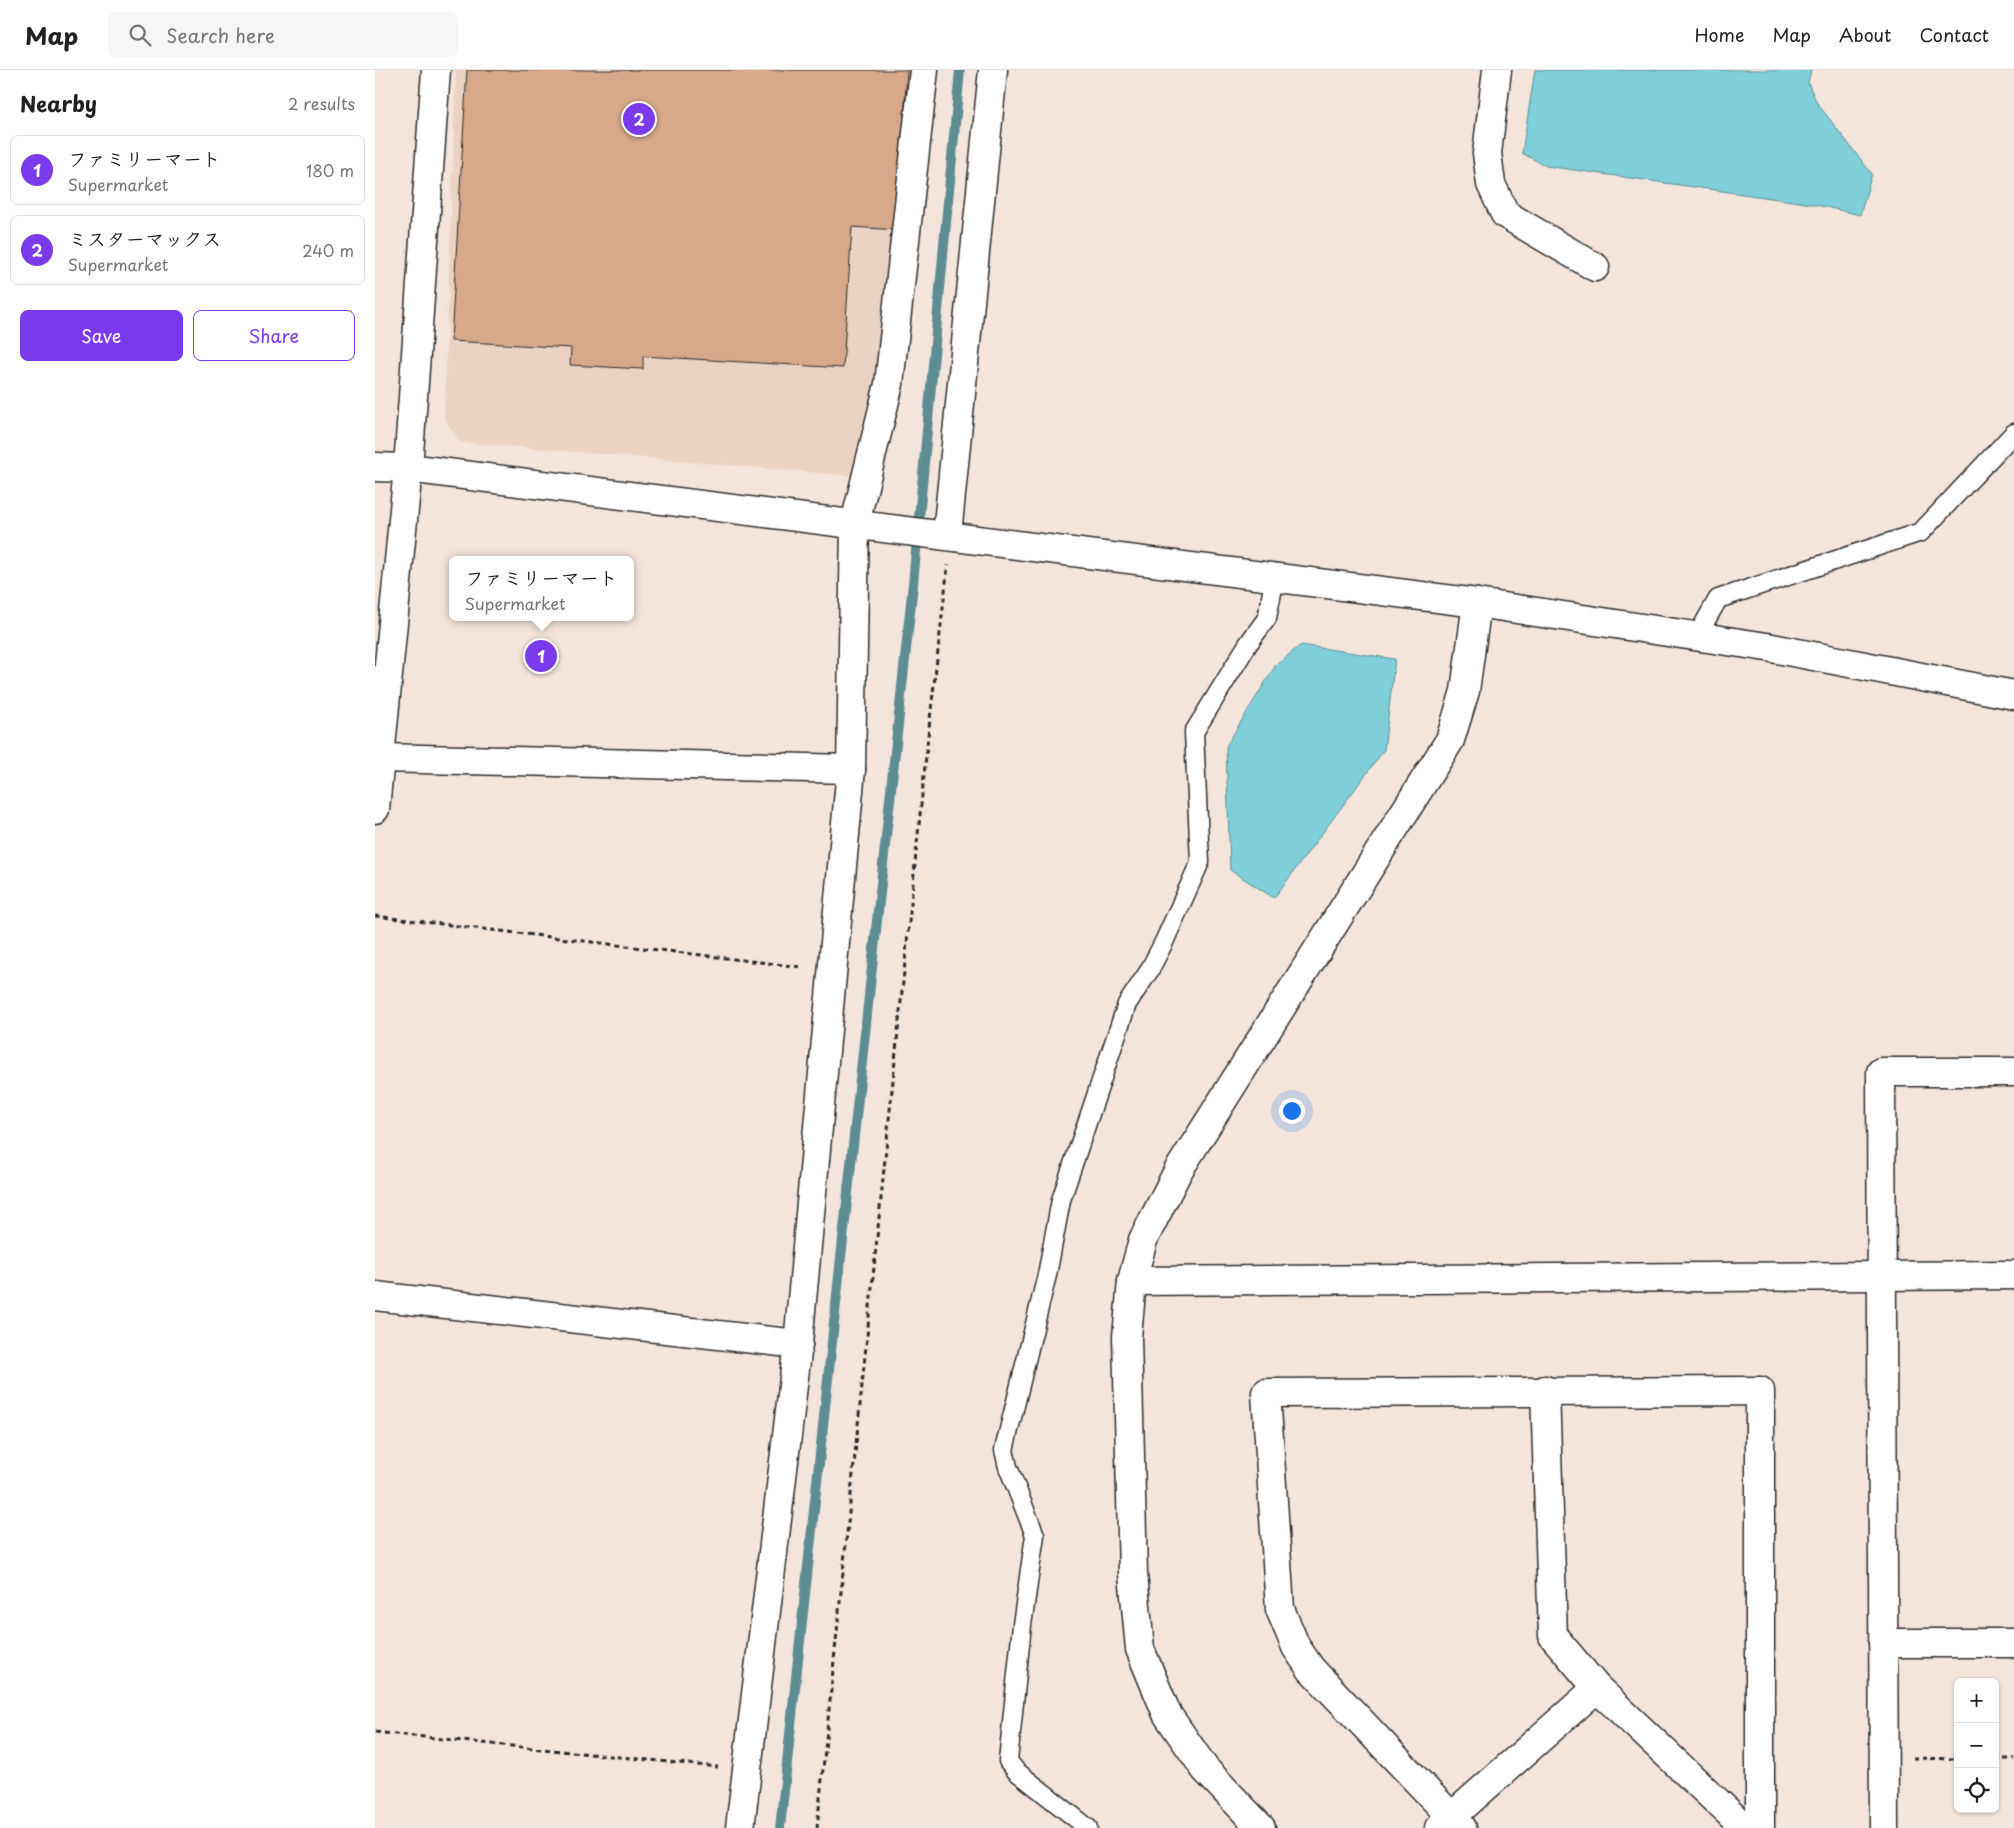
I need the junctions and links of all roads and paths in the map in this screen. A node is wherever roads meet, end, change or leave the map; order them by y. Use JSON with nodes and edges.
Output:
{"nodes":[{"id":1,"x":436,"y":70,"type":"edge"},
{"id":2,"x":924,"y":70,"type":"edge"},
{"id":3,"x":993,"y":70,"type":"edge"},
{"id":4,"x":1497,"y":70,"type":"edge"},
{"id":5,"x":1595,"y":267,"type":"dead end"},
{"id":6,"x":2014,"y":433,"type":"edge"},
{"id":7,"x":375,"y":466,"type":"edge"},
{"id":8,"x":408,"y":468,"type":"junction"},
{"id":9,"x":863,"y":524,"type":"junction"},
{"id":10,"x":947,"y":535,"type":"junction"},
{"id":11,"x":1275,"y":577,"type":"junction"},
{"id":12,"x":1477,"y":603,"type":"junction"},
{"id":13,"x":1697,"y":636,"type":"junction"},
{"id":14,"x":2014,"y":695,"type":"edge"},
{"id":15,"x":380,"y":758,"type":"junction"},
{"id":16,"x":851,"y":769,"type":"junction"},
{"id":17,"x":375,"y":809,"type":"edge"},
{"id":18,"x":375,"y":916,"type":"edge"},
{"id":19,"x":833,"y":970,"type":"junction"},
{"id":20,"x":2014,"y":1072,"type":"edge"},
{"id":21,"x":2014,"y":1275,"type":"edge"},
{"id":22,"x":1881,"y":1276,"type":"junction"},
{"id":23,"x":1132,"y":1281,"type":"junction"},
{"id":24,"x":375,"y":1296,"type":"edge"},
{"id":25,"x":798,"y":1344,"type":"junction"},
{"id":26,"x":1545,"y":1390,"type":"junction"},
{"id":27,"x":1883,"y":1643,"type":"junction"},
{"id":28,"x":2014,"y":1643,"type":"edge"},
{"id":29,"x":1597,"y":1688,"type":"junction"},
{"id":30,"x":375,"y":1732,"type":"edge"},
{"id":31,"x":1912,"y":1758,"type":"dead end"},
{"id":32,"x":1954,"y":1759,"type":"edge"},
{"id":33,"x":1999,"y":1759,"type":"edge"},
{"id":34,"x":2014,"y":1759,"type":"edge"},
{"id":35,"x":747,"y":1770,"type":"junction"},
{"id":36,"x":1451,"y":1825,"type":"edge"},
{"id":37,"x":740,"y":1828,"type":"edge"},
{"id":38,"x":817,"y":1828,"type":"edge"},
{"id":39,"x":1088,"y":1828,"type":"edge"},
{"id":40,"x":1261,"y":1828,"type":"edge"},
{"id":41,"x":1745,"y":1828,"type":"edge"},
{"id":42,"x":1760,"y":1828,"type":"edge"},
{"id":43,"x":1883,"y":1828,"type":"edge"}],
"edges":[{"from":1,"to":8,"type":"street"},
{"from":2,"to":9,"type":"street"},
{"from":3,"to":10,"type":"street"},
{"from":4,"to":5,"type":"street"},
{"from":6,"to":13,"type":"lane"},
{"from":7,"to":8,"type":"street"},
{"from":8,"to":9,"type":"street"},
{"from":8,"to":15,"type":"street"},
{"from":9,"to":10,"type":"street"},
{"from":9,"to":16,"type":"street"},
{"from":10,"to":11,"type":"street"},
{"from":10,"to":38,"type":"path"},
{"from":11,"to":12,"type":"street"},
{"from":11,"to":39,"type":"lane"},
{"from":12,"to":13,"type":"street"},
{"from":12,"to":23,"type":"street"},
{"from":13,"to":14,"type":"street"},
{"from":15,"to":16,"type":"street"},
{"from":15,"to":17,"type":"street"},
{"from":16,"to":19,"type":"street"},
{"from":18,"to":19,"type":"path"},
{"from":19,"to":25,"type":"street"},
{"from":20,"to":22,"type":"street"},
{"from":21,"to":22,"type":"street"},
{"from":22,"to":23,"type":"street"},
{"from":22,"to":27,"type":"street"},
{"from":23,"to":40,"type":"street"},
{"from":24,"to":25,"type":"street"},
{"from":25,"to":35,"type":"street"},
{"from":26,"to":29,"type":"street"},
{"from":26,"to":36,"type":"street"},
{"from":26,"to":42,"type":"street"},
{"from":27,"to":28,"type":"street"},
{"from":27,"to":43,"type":"street"},
{"from":29,"to":36,"type":"street"},
{"from":29,"to":41,"type":"street"},
{"from":30,"to":35,"type":"path"},
{"from":31,"to":32,"type":"path"},
{"from":33,"to":34,"type":"path"},
{"from":35,"to":37,"type":"street"}]}
